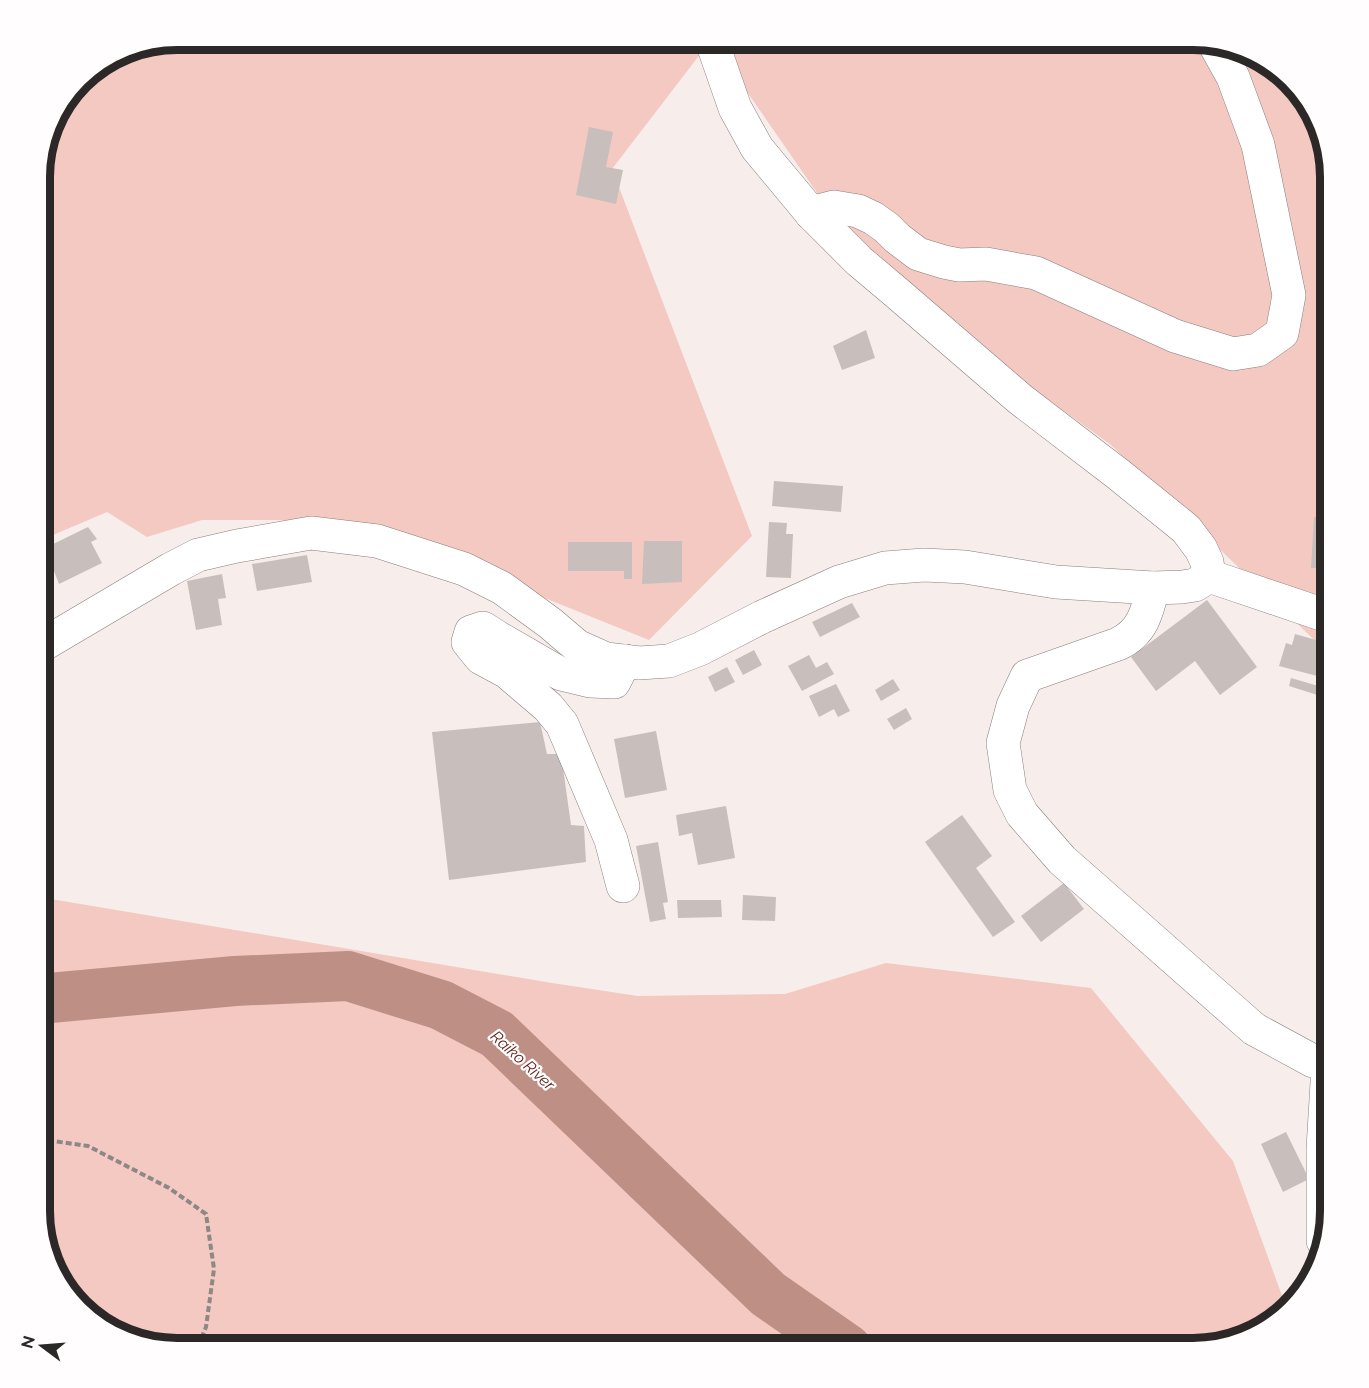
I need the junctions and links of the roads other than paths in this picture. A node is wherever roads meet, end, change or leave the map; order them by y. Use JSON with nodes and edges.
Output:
{"nodes":[{"id":1,"x":715,"y":50,"type":"edge"},
{"id":2,"x":1219,"y":53,"type":"edge"},
{"id":3,"x":811,"y":213,"type":"junction"},
{"id":4,"x":1209,"y":576,"type":"junction"},
{"id":5,"x":1153,"y":588,"type":"junction"},
{"id":6,"x":1320,"y":614,"type":"edge"},
{"id":7,"x":50,"y":640,"type":"edge"},
{"id":8,"x":625,"y":661,"type":"junction"},
{"id":9,"x":623,"y":886,"type":"dead end"},
{"id":10,"x":1320,"y":1063,"type":"edge"}],
"edges":[{"from":1,"to":3,"type":"street"},
{"from":2,"to":3,"type":"street"},
{"from":3,"to":4,"type":"street"},
{"from":4,"to":5,"type":"street"},
{"from":4,"to":6,"type":"street"},
{"from":5,"to":8,"type":"street"},
{"from":5,"to":10,"type":"street"},
{"from":7,"to":8,"type":"street"},
{"from":8,"to":9,"type":"street"}]}
